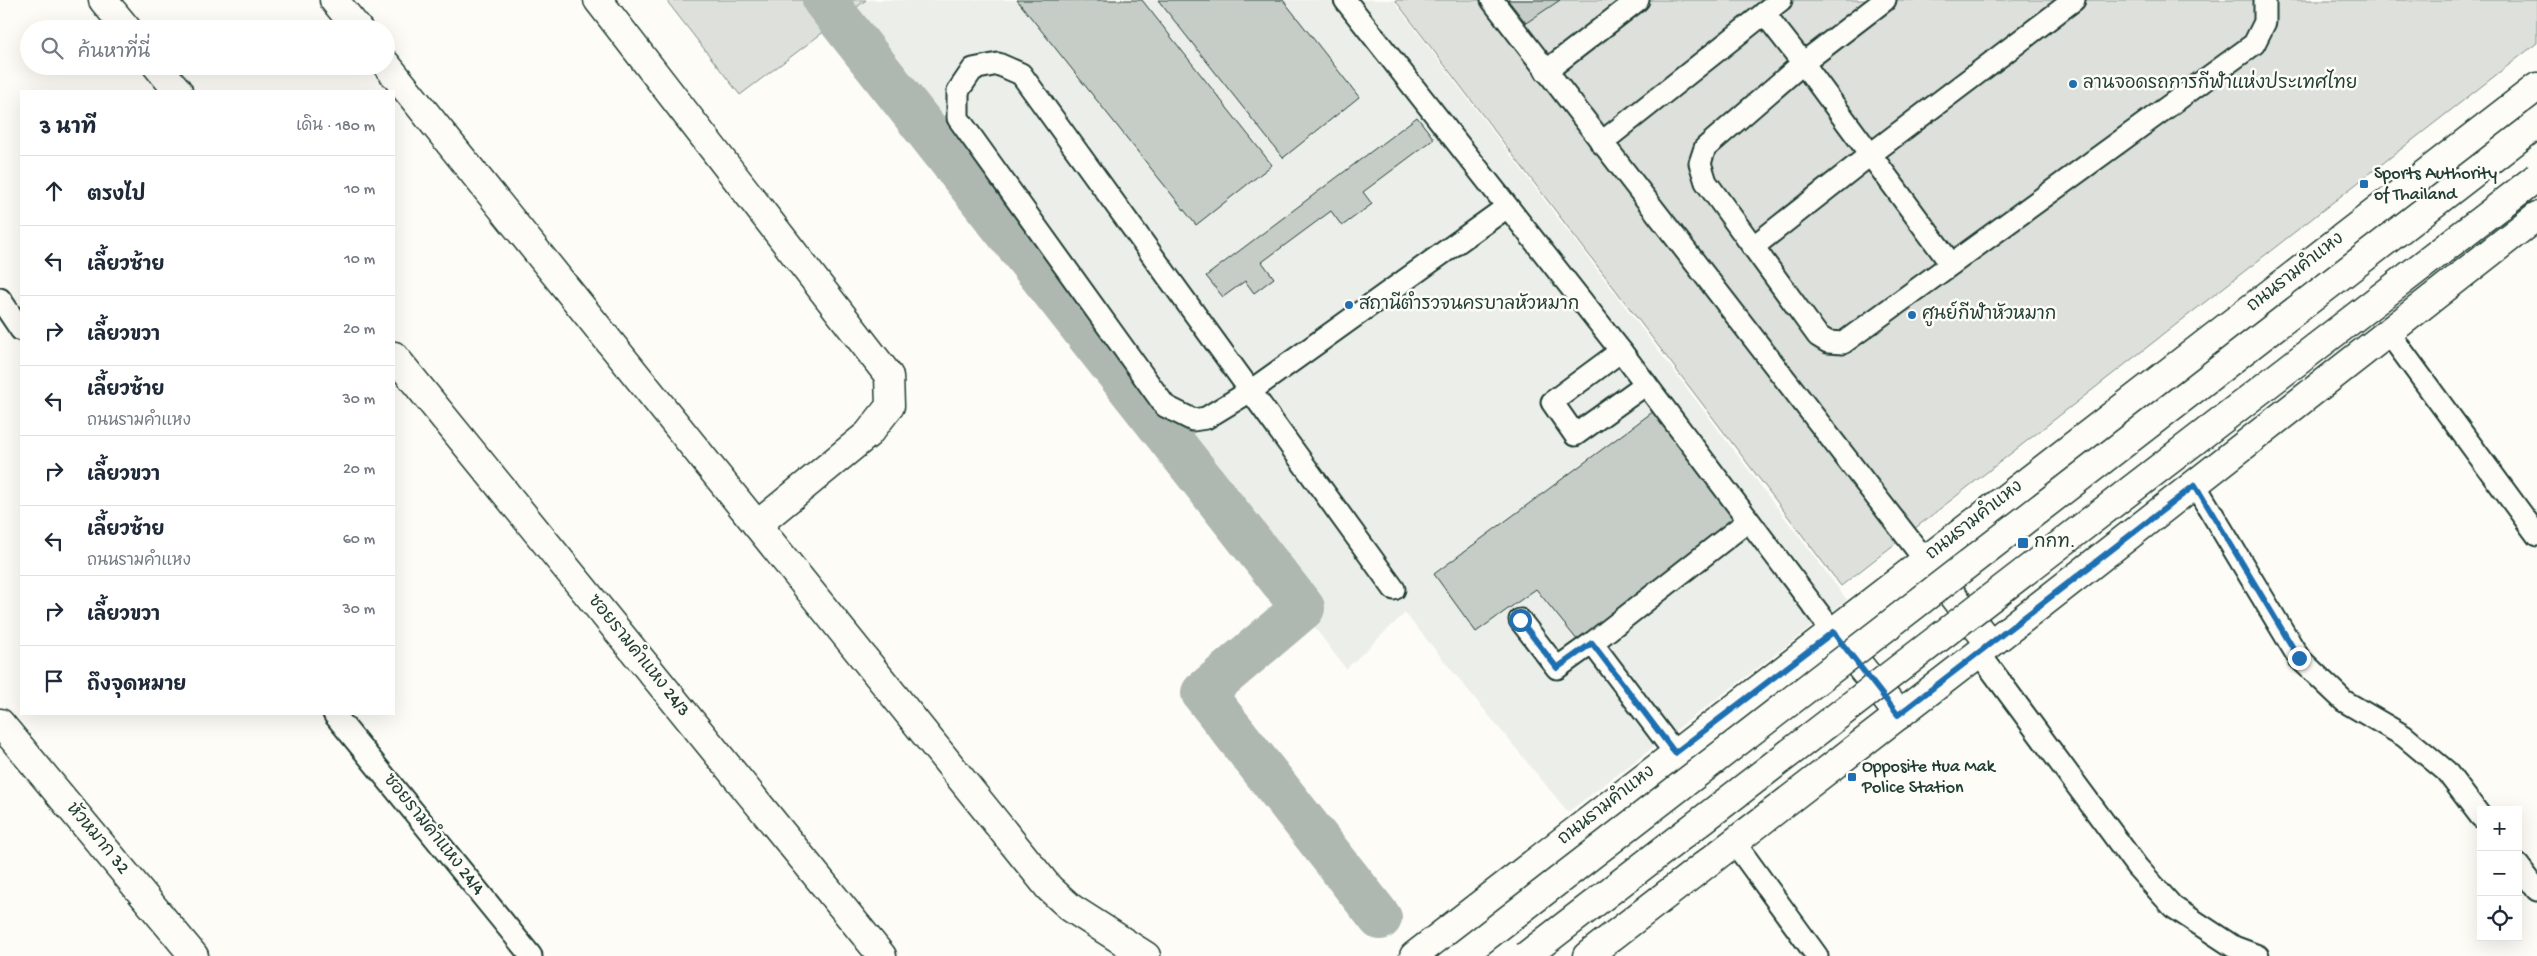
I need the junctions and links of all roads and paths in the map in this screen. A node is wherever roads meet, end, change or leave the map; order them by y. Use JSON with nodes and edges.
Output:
{"nodes":[{"id":1,"x":103,"y":0,"type":"edge"},
{"id":2,"x":334,"y":0,"type":"edge"},
{"id":3,"x":598,"y":0,"type":"edge"},
{"id":4,"x":1346,"y":0,"type":"edge"},
{"id":5,"x":1492,"y":0,"type":"edge"},
{"id":6,"x":1638,"y":0,"type":"edge"},
{"id":7,"x":1781,"y":0,"type":"edge"},
{"id":8,"x":1885,"y":0,"type":"edge"},
{"id":9,"x":2074,"y":0,"type":"edge"},
{"id":10,"x":2265,"y":0,"type":"edge"},
{"id":11,"x":1764,"y":13,"type":"junction"},
{"id":12,"x":120,"y":20,"type":"edge"},
{"id":13,"x":351,"y":20,"type":"edge"},
{"id":14,"x":1804,"y":63,"type":"junction"},
{"id":15,"x":1546,"y":70,"type":"junction"},
{"id":16,"x":165,"y":75,"type":"edge"},
{"id":17,"x":395,"y":75,"type":"edge"},
{"id":18,"x":2537,"y":87,"type":"edge"},
{"id":19,"x":177,"y":90,"type":"edge"},
{"id":20,"x":2537,"y":124,"type":"edge"},
{"id":21,"x":1601,"y":143,"type":"junction"},
{"id":22,"x":1871,"y":154,"type":"junction"},
{"id":23,"x":2537,"y":177,"type":"edge"},
{"id":24,"x":1507,"y":207,"type":"junction"},
{"id":25,"x":2537,"y":216,"type":"edge"},
{"id":26,"x":1753,"y":247,"type":"junction"},
{"id":27,"x":1951,"y":264,"type":"junction"},
{"id":28,"x":0,"y":299,"type":"edge"},
{"id":29,"x":20,"y":329,"type":"edge"},
{"id":30,"x":2388,"y":332,"type":"junction"},
{"id":31,"x":1622,"y":350,"type":"junction"},
{"id":32,"x":395,"y":357,"type":"edge"},
{"id":33,"x":1646,"y":384,"type":"junction"},
{"id":34,"x":1252,"y":390,"type":"junction"},
{"id":35,"x":2195,"y":485,"type":"junction"},
{"id":36,"x":1748,"y":521,"type":"junction"},
{"id":37,"x":757,"y":525,"type":"junction"},
{"id":38,"x":2537,"y":535,"type":"edge"},
{"id":39,"x":1925,"y":560,"type":"junction"},
{"id":40,"x":1394,"y":589,"type":"dead end"},
{"id":41,"x":1520,"y":620,"type":"dead end"},
{"id":42,"x":1833,"y":632,"type":"junction"},
{"id":43,"x":1592,"y":643,"type":"junction"},
{"id":44,"x":1984,"y":649,"type":"junction"},
{"id":45,"x":335,"y":715,"type":"edge"},
{"id":46,"x":1898,"y":715,"type":"junction"},
{"id":47,"x":0,"y":723,"type":"edge"},
{"id":48,"x":1675,"y":753,"type":"junction"},
{"id":49,"x":2477,"y":812,"type":"edge"},
{"id":50,"x":1734,"y":842,"type":"junction"},
{"id":51,"x":2522,"y":871,"type":"edge"},
{"id":52,"x":2537,"y":890,"type":"edge"},
{"id":53,"x":194,"y":956,"type":"edge"},
{"id":54,"x":531,"y":956,"type":"edge"},
{"id":55,"x":882,"y":956,"type":"edge"},
{"id":56,"x":1146,"y":956,"type":"edge"},
{"id":57,"x":1414,"y":956,"type":"edge"},
{"id":58,"x":1461,"y":956,"type":"edge"},
{"id":59,"x":1526,"y":956,"type":"edge"},
{"id":60,"x":1587,"y":956,"type":"edge"},
{"id":61,"x":1818,"y":956,"type":"edge"},
{"id":62,"x":2258,"y":956,"type":"edge"}],
"edges":[{"from":1,"to":12,"type":"main road"},
{"from":2,"to":13,"type":"main road"},
{"from":3,"to":37,"type":"main road"},
{"from":4,"to":24,"type":"lane"},
{"from":5,"to":15,"type":"lane"},
{"from":6,"to":15,"type":"lane"},
{"from":7,"to":11,"type":"lane"},
{"from":8,"to":14,"type":"lane"},
{"from":9,"to":22,"type":"lane"},
{"from":10,"to":27,"type":"lane"},
{"from":11,"to":14,"type":"lane"},
{"from":11,"to":21,"type":"lane"},
{"from":14,"to":22,"type":"lane"},
{"from":14,"to":26,"type":"lane"},
{"from":15,"to":21,"type":"lane"},
{"from":16,"to":19,"type":"main road"},
{"from":17,"to":37,"type":"main road"},
{"from":18,"to":39,"type":"main road","name":"ถนนรามคำแหง"},
{"from":20,"to":58,"type":"main road","name":"ถนนรามคำแหง","bridge":true},
{"from":21,"to":39,"type":"lane"},
{"from":22,"to":26,"type":"lane"},
{"from":22,"to":27,"type":"lane"},
{"from":23,"to":59,"type":"main road","bridge":true},
{"from":24,"to":31,"type":"lane"},
{"from":24,"to":34,"type":"lane"},
{"from":25,"to":30,"type":"main road"},
{"from":26,"to":27,"type":"lane"},
{"from":28,"to":29,"type":"lane"},
{"from":30,"to":35,"type":"main road"},
{"from":30,"to":38,"type":"lane"},
{"from":31,"to":33,"type":"lane"},
{"from":31,"to":33,"type":"lane"},
{"from":32,"to":55,"type":"main road","name":"ซอยรามคำแหง 24/3"},
{"from":33,"to":36,"type":"lane"},
{"from":34,"to":34,"type":"lane"},
{"from":34,"to":40,"type":"lane"},
{"from":35,"to":44,"type":"main road"},
{"from":35,"to":49,"type":"lane"},
{"from":36,"to":42,"type":"lane"},
{"from":36,"to":43,"type":"lane"},
{"from":37,"to":56,"type":"main road"},
{"from":39,"to":42,"type":"main road","name":"ถนนรามคำแหง"},
{"from":39,"to":44,"type":"main road"},
{"from":41,"to":43,"type":"lane"},
{"from":42,"to":46,"type":"main road"},
{"from":42,"to":48,"type":"main road","name":"ถนนรามคำแหง"},
{"from":43,"to":48,"type":"lane"},
{"from":44,"to":46,"type":"main road"},
{"from":44,"to":62,"type":"lane"},
{"from":45,"to":54,"type":"lane","name":"ซอยรามคำแหง 24/4"},
{"from":46,"to":50,"type":"main road"},
{"from":47,"to":53,"type":"main road","name":"หัวหมาก 32"},
{"from":48,"to":57,"type":"main road","name":"ถนนรามคำแหง"},
{"from":50,"to":60,"type":"main road"},
{"from":50,"to":61,"type":"lane"},
{"from":51,"to":52,"type":"lane"}]}
